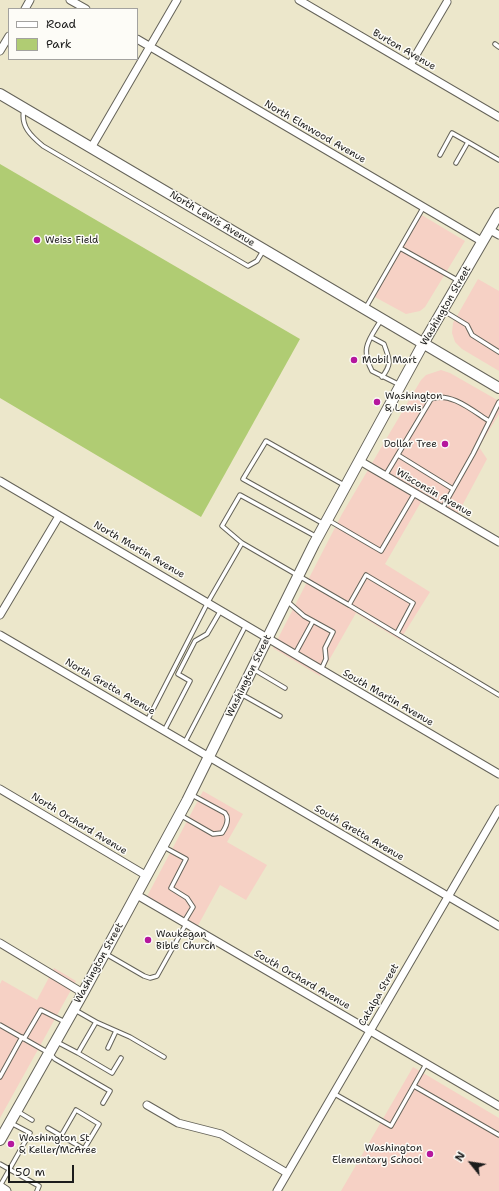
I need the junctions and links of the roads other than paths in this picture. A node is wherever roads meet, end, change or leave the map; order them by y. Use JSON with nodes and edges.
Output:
{"nodes":[{"id":1,"x":70,"y":0,"type":"edge"},
{"id":2,"x":177,"y":0,"type":"edge"},
{"id":3,"x":299,"y":0,"type":"edge"},
{"id":4,"x":316,"y":0,"type":"edge"},
{"id":5,"x":447,"y":2,"type":"dead end"},
{"id":6,"x":312,"y":7,"type":"junction"},
{"id":7,"x":84,"y":8,"type":"edge"},
{"id":8,"x":8,"y":38,"type":"edge"},
{"id":9,"x":138,"y":40,"type":"edge"},
{"id":10,"x":495,"y":44,"type":"dead end"},
{"id":11,"x":150,"y":46,"type":"junction"},
{"id":12,"x":499,"y":47,"type":"edge"},
{"id":13,"x":0,"y":51,"type":"edge"},
{"id":14,"x":410,"y":65,"type":"junction"},
{"id":15,"x":0,"y":94,"type":"edge"},
{"id":16,"x":24,"y":108,"type":"junction"},
{"id":17,"x":499,"y":117,"type":"edge"},
{"id":18,"x":468,"y":142,"type":"junction"},
{"id":19,"x":91,"y":148,"type":"junction"},
{"id":20,"x":440,"y":155,"type":"dead end"},
{"id":21,"x":499,"y":160,"type":"edge"},
{"id":22,"x":456,"y":163,"type":"dead end"},
{"id":23,"x":423,"y":208,"type":"junction"},
{"id":24,"x":499,"y":213,"type":"edge"},
{"id":25,"x":494,"y":232,"type":"edge"},
{"id":26,"x":483,"y":242,"type":"junction"},
{"id":27,"x":400,"y":248,"type":"junction"},
{"id":28,"x":264,"y":250,"type":"junction"},
{"id":29,"x":460,"y":282,"type":"junction"},
{"id":30,"x":364,"y":309,"type":"junction"},
{"id":31,"x":443,"y":310,"type":"junction"},
{"id":32,"x":382,"y":320,"type":"junction"},
{"id":33,"x":371,"y":337,"type":"junction"},
{"id":34,"x":423,"y":344,"type":"junction"},
{"id":35,"x":499,"y":352,"type":"edge"},
{"id":36,"x":382,"y":377,"type":"junction"},
{"id":37,"x":498,"y":385,"type":"edge"},
{"id":38,"x":401,"y":386,"type":"junction"},
{"id":39,"x":499,"y":402,"type":"edge"},
{"id":40,"x":489,"y":420,"type":"junction"},
{"id":41,"x":398,"y":455,"type":"junction"},
{"id":42,"x":360,"y":461,"type":"junction"},
{"id":43,"x":385,"y":476,"type":"junction"},
{"id":44,"x":0,"y":481,"type":"edge"},
{"id":45,"x":346,"y":486,"type":"junction"},
{"id":46,"x":453,"y":489,"type":"junction"},
{"id":47,"x":415,"y":493,"type":"junction"},
{"id":48,"x":442,"y":509,"type":"junction"},
{"id":49,"x":59,"y":516,"type":"junction"},
{"id":50,"x":326,"y":522,"type":"junction"},
{"id":51,"x":317,"y":537,"type":"junction"},
{"id":52,"x":499,"y":542,"type":"edge"},
{"id":53,"x":242,"y":543,"type":"junction"},
{"id":54,"x":298,"y":576,"type":"junction"},
{"id":55,"x":286,"y":600,"type":"junction"},
{"id":56,"x":208,"y":602,"type":"junction"},
{"id":57,"x":349,"y":605,"type":"junction"},
{"id":58,"x":221,"y":610,"type":"junction"},
{"id":59,"x":0,"y":615,"type":"edge"},
{"id":60,"x":313,"y":621,"type":"junction"},
{"id":61,"x":246,"y":624,"type":"junction"},
{"id":62,"x":397,"y":633,"type":"junction"},
{"id":63,"x":0,"y":635,"type":"edge"},
{"id":64,"x":267,"y":638,"type":"junction"},
{"id":65,"x":295,"y":654,"type":"junction"},
{"id":66,"x":252,"y":669,"type":"junction"},
{"id":67,"x":321,"y":670,"type":"junction"},
{"id":68,"x":285,"y":688,"type":"dead end"},
{"id":69,"x":240,"y":694,"type":"junction"},
{"id":70,"x":499,"y":695,"type":"edge"},
{"id":71,"x":280,"y":716,"type":"dead end"},
{"id":72,"x":147,"y":721,"type":"junction"},
{"id":73,"x":164,"y":731,"type":"junction"},
{"id":74,"x":185,"y":742,"type":"junction"},
{"id":75,"x":209,"y":757,"type":"junction"},
{"id":76,"x":499,"y":774,"type":"edge"},
{"id":77,"x":0,"y":789,"type":"edge"},
{"id":78,"x":191,"y":794,"type":"junction"},
{"id":79,"x":499,"y":809,"type":"edge"},
{"id":80,"x":180,"y":814,"type":"junction"},
{"id":81,"x":163,"y":847,"type":"junction"},
{"id":82,"x":147,"y":876,"type":"junction"},
{"id":83,"x":137,"y":895,"type":"junction"},
{"id":84,"x":448,"y":897,"type":"junction"},
{"id":85,"x":185,"y":923,"type":"junction"},
{"id":86,"x":499,"y":926,"type":"edge"},
{"id":87,"x":0,"y":943,"type":"edge"},
{"id":88,"x":105,"y":953,"type":"junction"},
{"id":89,"x":83,"y":993,"type":"junction"},
{"id":90,"x":74,"y":1010,"type":"junction"},
{"id":91,"x":96,"y":1022,"type":"junction"},
{"id":92,"x":66,"y":1023,"type":"junction"},
{"id":93,"x":0,"y":1025,"type":"edge"},
{"id":94,"x":116,"y":1031,"type":"junction"},
{"id":95,"x":370,"y":1031,"type":"junction"},
{"id":96,"x":23,"y":1038,"type":"junction"},
{"id":97,"x":56,"y":1041,"type":"junction"},
{"id":98,"x":108,"y":1048,"type":"dead end"},
{"id":99,"x":49,"y":1053,"type":"junction"},
{"id":100,"x":78,"y":1053,"type":"junction"},
{"id":101,"x":164,"y":1057,"type":"dead end"},
{"id":102,"x":121,"y":1058,"type":"dead end"},
{"id":103,"x":426,"y":1064,"type":"junction"},
{"id":104,"x":0,"y":1076,"type":"edge"},
{"id":105,"x":414,"y":1086,"type":"junction"},
{"id":106,"x":334,"y":1094,"type":"junction"},
{"id":107,"x":103,"y":1103,"type":"dead end"},
{"id":108,"x":147,"y":1105,"type":"dead end"},
{"id":109,"x":499,"y":1106,"type":"edge"},
{"id":110,"x":16,"y":1111,"type":"junction"},
{"id":111,"x":32,"y":1120,"type":"dead end"},
{"id":112,"x":10,"y":1122,"type":"junction"},
{"id":113,"x":48,"y":1128,"type":"dead end"},
{"id":114,"x":499,"y":1135,"type":"edge"},
{"id":115,"x":61,"y":1136,"type":"junction"},
{"id":116,"x":0,"y":1140,"type":"edge"},
{"id":117,"x":0,"y":1164,"type":"edge"},
{"id":118,"x":9,"y":1170,"type":"junction"},
{"id":119,"x":287,"y":1173,"type":"junction"},
{"id":120,"x":3,"y":1189,"type":"edge"},
{"id":121,"x":37,"y":1191,"type":"edge"},
{"id":122,"x":277,"y":1191,"type":"edge"}],
"edges":[{"from":1,"to":7,"type":"street"},
{"from":2,"to":11,"type":"street"},
{"from":3,"to":6,"type":"street","name":"Burton Avenue"},
{"from":4,"to":6,"type":"street"},
{"from":5,"to":14,"type":"street"},
{"from":6,"to":14,"type":"street","name":"Burton Avenue"},
{"from":8,"to":13,"type":"street"},
{"from":9,"to":11,"type":"street","name":"North Elmwood Avenue"},
{"from":10,"to":12,"type":"lane"},
{"from":11,"to":19,"type":"street"},
{"from":11,"to":23,"type":"street","name":"North Elmwood Avenue"},
{"from":14,"to":17,"type":"street","name":"Burton Avenue"},
{"from":15,"to":16,"type":"main road","name":"North Lewis Avenue"},
{"from":16,"to":19,"type":"main road","name":"North Lewis Avenue"},
{"from":16,"to":28,"type":"lane"},
{"from":18,"to":20,"type":"lane"},
{"from":18,"to":21,"type":"lane"},
{"from":18,"to":22,"type":"lane"},
{"from":19,"to":28,"type":"main road","name":"North Lewis Avenue"},
{"from":23,"to":26,"type":"street","name":"North Elmwood Avenue"},
{"from":23,"to":27,"type":"lane"},
{"from":24,"to":25,"type":"main road","name":"Washington Street"},
{"from":25,"to":26,"type":"main road","name":"Washington Street"},
{"from":26,"to":29,"type":"main road","name":"Washington Street"},
{"from":27,"to":29,"type":"lane"},
{"from":27,"to":30,"type":"lane"},
{"from":28,"to":30,"type":"main road","name":"North Lewis Avenue"},
{"from":29,"to":31,"type":"main road","name":"Washington Street"},
{"from":30,"to":32,"type":"main road","name":"North Lewis Avenue"},
{"from":31,"to":34,"type":"main road","name":"Washington Street"},
{"from":31,"to":35,"type":"lane"},
{"from":32,"to":33,"type":"lane"},
{"from":32,"to":34,"type":"main road","name":"North Lewis Avenue"},
{"from":33,"to":36,"type":"lane"},
{"from":33,"to":36,"type":"lane"},
{"from":34,"to":37,"type":"main road","name":"North Lewis Avenue"},
{"from":34,"to":38,"type":"main road","name":"Washington Street"},
{"from":36,"to":38,"type":"lane"},
{"from":38,"to":42,"type":"main road","name":"Washington Street"},
{"from":39,"to":40,"type":"lane"},
{"from":40,"to":41,"type":"lane"},
{"from":40,"to":46,"type":"lane"},
{"from":41,"to":43,"type":"lane"},
{"from":41,"to":46,"type":"lane"},
{"from":42,"to":43,"type":"street","name":"Wisconsin Avenue"},
{"from":42,"to":45,"type":"main road","name":"Washington Street"},
{"from":43,"to":47,"type":"street","name":"Wisconsin Avenue"},
{"from":44,"to":49,"type":"street","name":"North Martin Avenue"},
{"from":45,"to":50,"type":"main road","name":"Washington Street"},
{"from":45,"to":50,"type":"lane"},
{"from":46,"to":48,"type":"lane"},
{"from":47,"to":48,"type":"street","name":"Wisconsin Avenue"},
{"from":47,"to":50,"type":"lane"},
{"from":48,"to":52,"type":"street","name":"Wisconsin Avenue"},
{"from":49,"to":56,"type":"street","name":"North Martin Avenue"},
{"from":49,"to":59,"type":"street"},
{"from":50,"to":51,"type":"main road","name":"Washington Street"},
{"from":51,"to":53,"type":"lane"},
{"from":51,"to":54,"type":"main road","name":"Washington Street"},
{"from":53,"to":54,"type":"lane"},
{"from":53,"to":56,"type":"lane"},
{"from":54,"to":55,"type":"main road","name":"Washington Street"},
{"from":54,"to":57,"type":"lane"},
{"from":55,"to":60,"type":"lane"},
{"from":55,"to":64,"type":"main road","name":"Washington Street"},
{"from":56,"to":58,"type":"street","name":"North Martin Avenue"},
{"from":56,"to":72,"type":"lane"},
{"from":57,"to":62,"type":"lane"},
{"from":57,"to":62,"type":"lane"},
{"from":58,"to":61,"type":"street","name":"North Martin Avenue"},
{"from":58,"to":73,"type":"lane"},
{"from":60,"to":65,"type":"lane"},
{"from":60,"to":67,"type":"lane"},
{"from":61,"to":64,"type":"street","name":"North Martin Avenue"},
{"from":61,"to":74,"type":"lane"},
{"from":62,"to":70,"type":"lane"},
{"from":63,"to":72,"type":"street","name":"North Gretta Avenue"},
{"from":64,"to":65,"type":"street","name":"South Martin Avenue"},
{"from":64,"to":66,"type":"main road","name":"Washington Street"},
{"from":65,"to":67,"type":"street","name":"South Martin Avenue"},
{"from":66,"to":68,"type":"lane"},
{"from":66,"to":69,"type":"main road","name":"Washington Street"},
{"from":67,"to":76,"type":"street","name":"South Martin Avenue"},
{"from":69,"to":71,"type":"lane"},
{"from":69,"to":75,"type":"main road","name":"Washington Street"},
{"from":72,"to":73,"type":"street","name":"North Gretta Avenue"},
{"from":73,"to":74,"type":"street","name":"North Gretta Avenue"},
{"from":74,"to":75,"type":"street","name":"North Gretta Avenue"},
{"from":75,"to":78,"type":"main road","name":"Washington Street"},
{"from":75,"to":84,"type":"street","name":"South Gretta Avenue"},
{"from":77,"to":82,"type":"street","name":"North Orchard Avenue"},
{"from":78,"to":80,"type":"main road","name":"Washington Street"},
{"from":78,"to":80,"type":"lane"},
{"from":79,"to":84,"type":"street","name":"Catalpa Street"},
{"from":80,"to":81,"type":"main road","name":"Washington Street"},
{"from":81,"to":82,"type":"main road","name":"Washington Street"},
{"from":81,"to":85,"type":"lane"},
{"from":82,"to":83,"type":"main road","name":"Washington Street"},
{"from":83,"to":85,"type":"street","name":"South Orchard Avenue"},
{"from":83,"to":88,"type":"main road","name":"Washington Street"},
{"from":84,"to":86,"type":"street","name":"South Gretta Avenue"},
{"from":84,"to":95,"type":"street","name":"Catalpa Street"},
{"from":85,"to":88,"type":"lane"},
{"from":85,"to":95,"type":"street","name":"South Orchard Avenue"},
{"from":87,"to":89,"type":"street"},
{"from":88,"to":89,"type":"main road","name":"Washington Street"},
{"from":89,"to":90,"type":"main road","name":"Washington Street"},
{"from":90,"to":91,"type":"lane"},
{"from":90,"to":92,"type":"main road","name":"Washington Street"},
{"from":91,"to":94,"type":"lane"},
{"from":91,"to":100,"type":"lane"},
{"from":92,"to":96,"type":"lane"},
{"from":92,"to":97,"type":"main road","name":"Washington Street"},
{"from":93,"to":96,"type":"lane"},
{"from":94,"to":98,"type":"lane"},
{"from":94,"to":101,"type":"lane"},
{"from":95,"to":103,"type":"street","name":"South Orchard Avenue"},
{"from":95,"to":106,"type":"street","name":"Catalpa Street"},
{"from":96,"to":99,"type":"lane"},
{"from":96,"to":104,"type":"lane"},
{"from":97,"to":99,"type":"main road","name":"Washington Street"},
{"from":97,"to":100,"type":"lane"},
{"from":99,"to":107,"type":"lane"},
{"from":99,"to":110,"type":"main road","name":"Washington Street"},
{"from":100,"to":102,"type":"lane"},
{"from":103,"to":105,"type":"lane"},
{"from":103,"to":109,"type":"street","name":"South Orchard Avenue"},
{"from":105,"to":106,"type":"lane"},
{"from":105,"to":114,"type":"lane"},
{"from":106,"to":119,"type":"street","name":"Catalpa Street"},
{"from":108,"to":119,"type":"street"},
{"from":110,"to":111,"type":"lane"},
{"from":110,"to":112,"type":"main road","name":"Washington Street"},
{"from":112,"to":116,"type":"main road","name":"Washington Street"},
{"from":112,"to":118,"type":"lane"},
{"from":113,"to":115,"type":"lane"},
{"from":115,"to":115,"type":"lane"},
{"from":117,"to":118,"type":"lane"},
{"from":118,"to":120,"type":"lane"},
{"from":118,"to":121,"type":"lane"},
{"from":119,"to":122,"type":"street","name":"Catalpa Street"}]}
